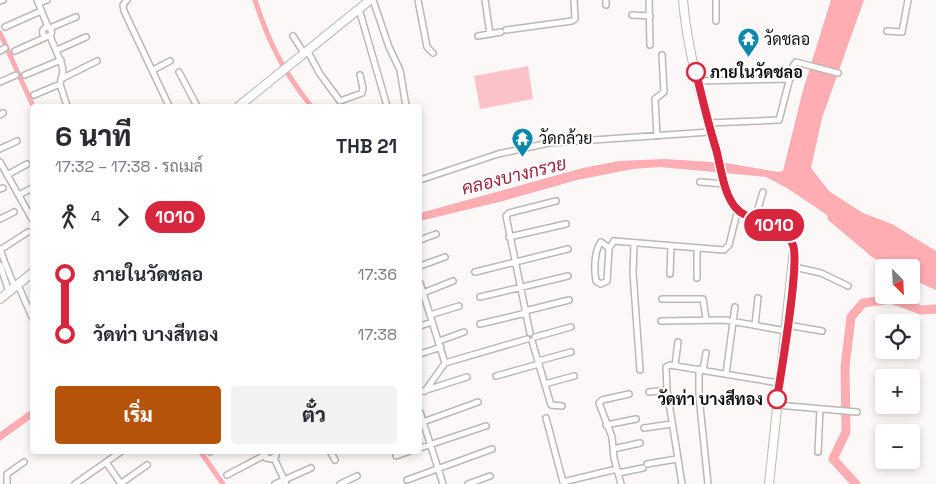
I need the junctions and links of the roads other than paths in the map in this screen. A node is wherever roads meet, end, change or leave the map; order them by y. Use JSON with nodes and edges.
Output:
{"nodes":[{"id":1,"x":47,"y":0,"type":"edge"},
{"id":2,"x":127,"y":0,"type":"edge"},
{"id":3,"x":418,"y":0,"type":"edge"},
{"id":4,"x":485,"y":0,"type":"edge"},
{"id":5,"x":574,"y":0,"type":"edge"},
{"id":6,"x":649,"y":0,"type":"edge"},
{"id":7,"x":683,"y":0,"type":"edge"},
{"id":8,"x":716,"y":0,"type":"edge"},
{"id":9,"x":908,"y":0,"type":"edge"},
{"id":10,"x":38,"y":2,"type":"edge"},
{"id":11,"x":365,"y":3,"type":"edge"},
{"id":12,"x":41,"y":11,"type":"junction"},
{"id":13,"x":632,"y":15,"type":"dead end"},
{"id":14,"x":76,"y":16,"type":"dead end"},
{"id":15,"x":650,"y":16,"type":"junction"},
{"id":16,"x":716,"y":21,"type":"dead end"},
{"id":17,"x":5,"y":27,"type":"dead end"},
{"id":18,"x":49,"y":28,"type":"junction"},
{"id":19,"x":887,"y":31,"type":"dead end"},
{"id":20,"x":490,"y":34,"type":"junction"},
{"id":21,"x":48,"y":36,"type":"junction"},
{"id":22,"x":293,"y":36,"type":"dead end"},
{"id":23,"x":478,"y":36,"type":"dead end"},
{"id":24,"x":86,"y":38,"type":"dead end"},
{"id":25,"x":650,"y":45,"type":"dead end"},
{"id":26,"x":57,"y":50,"type":"junction"},
{"id":27,"x":15,"y":51,"type":"dead end"},
{"id":28,"x":305,"y":52,"type":"junction"},
{"id":29,"x":433,"y":53,"type":"dead end"},
{"id":30,"x":662,"y":56,"type":"dead end"},
{"id":31,"x":61,"y":60,"type":"junction"},
{"id":32,"x":97,"y":61,"type":"dead end"},
{"id":33,"x":170,"y":61,"type":"dead end"},
{"id":34,"x":153,"y":70,"type":"junction"},
{"id":35,"x":179,"y":72,"type":"dead end"},
{"id":36,"x":838,"y":73,"type":"dead end"},
{"id":37,"x":16,"y":75,"type":"dead end"},
{"id":38,"x":360,"y":75,"type":"dead end"},
{"id":39,"x":25,"y":76,"type":"dead end"},
{"id":40,"x":790,"y":79,"type":"junction"},
{"id":41,"x":698,"y":81,"type":"junction"},
{"id":42,"x":0,"y":82,"type":"edge"},
{"id":43,"x":60,"y":82,"type":"junction"},
{"id":44,"x":34,"y":95,"type":"dead end"},
{"id":45,"x":66,"y":104,"type":"edge"},
{"id":46,"x":168,"y":104,"type":"edge"},
{"id":47,"x":196,"y":104,"type":"edge"},
{"id":48,"x":241,"y":104,"type":"edge"},
{"id":49,"x":387,"y":104,"type":"edge"},
{"id":50,"x":406,"y":104,"type":"edge"},
{"id":51,"x":708,"y":123,"type":"junction"},
{"id":52,"x":710,"y":132,"type":"junction"},
{"id":53,"x":656,"y":136,"type":"junction"},
{"id":54,"x":17,"y":141,"type":"dead end"},
{"id":55,"x":0,"y":149,"type":"edge"},
{"id":56,"x":0,"y":162,"type":"edge"},
{"id":57,"x":28,"y":164,"type":"dead end"},
{"id":58,"x":7,"y":175,"type":"junction"},
{"id":59,"x":422,"y":179,"type":"edge"},
{"id":60,"x":700,"y":182,"type":"dead end"},
{"id":61,"x":724,"y":182,"type":"junction"},
{"id":62,"x":30,"y":189,"type":"edge"},
{"id":63,"x":763,"y":192,"type":"dead end"},
{"id":64,"x":18,"y":195,"type":"junction"},
{"id":65,"x":556,"y":201,"type":"dead end"},
{"id":66,"x":738,"y":210,"type":"junction"},
{"id":67,"x":14,"y":212,"type":"dead end"},
{"id":68,"x":30,"y":216,"type":"edge"},
{"id":69,"x":755,"y":218,"type":"junction"},
{"id":70,"x":0,"y":219,"type":"edge"},
{"id":71,"x":566,"y":224,"type":"dead end"},
{"id":72,"x":28,"y":232,"type":"dead end"},
{"id":73,"x":436,"y":234,"type":"dead end"},
{"id":74,"x":509,"y":237,"type":"junction"},
{"id":75,"x":422,"y":239,"type":"edge"},
{"id":76,"x":634,"y":244,"type":"junction"},
{"id":77,"x":671,"y":246,"type":"junction"},
{"id":78,"x":609,"y":248,"type":"junction"},
{"id":79,"x":697,"y":248,"type":"junction"},
{"id":80,"x":568,"y":249,"type":"dead end"},
{"id":81,"x":0,"y":250,"type":"edge"},
{"id":82,"x":445,"y":257,"type":"dead end"},
{"id":83,"x":515,"y":262,"type":"junction"},
{"id":84,"x":3,"y":263,"type":"edge"},
{"id":85,"x":422,"y":265,"type":"edge"},
{"id":86,"x":794,"y":267,"type":"junction"},
{"id":87,"x":475,"y":272,"type":"dead end"},
{"id":88,"x":670,"y":274,"type":"dead end"},
{"id":89,"x":30,"y":275,"type":"edge"},
{"id":90,"x":568,"y":276,"type":"dead end"},
{"id":91,"x":697,"y":278,"type":"dead end"},
{"id":92,"x":453,"y":281,"type":"dead end"},
{"id":93,"x":848,"y":286,"type":"dead end"},
{"id":94,"x":520,"y":288,"type":"junction"},
{"id":95,"x":14,"y":289,"type":"junction"},
{"id":96,"x":423,"y":297,"type":"edge"},
{"id":97,"x":480,"y":297,"type":"dead end"},
{"id":98,"x":662,"y":298,"type":"dead end"},
{"id":99,"x":758,"y":298,"type":"dead end"},
{"id":100,"x":0,"y":299,"type":"edge"},
{"id":101,"x":569,"y":300,"type":"dead end"},
{"id":102,"x":459,"y":306,"type":"dead end"},
{"id":103,"x":735,"y":307,"type":"dead end"},
{"id":104,"x":526,"y":312,"type":"junction"},
{"id":105,"x":30,"y":314,"type":"edge"},
{"id":106,"x":430,"y":316,"type":"junction"},
{"id":107,"x":706,"y":319,"type":"junction"},
{"id":108,"x":661,"y":321,"type":"dead end"},
{"id":109,"x":733,"y":321,"type":"junction"},
{"id":110,"x":432,"y":322,"type":"junction"},
{"id":111,"x":480,"y":324,"type":"dead end"},
{"id":112,"x":422,"y":325,"type":"edge"},
{"id":113,"x":755,"y":325,"type":"junction"},
{"id":114,"x":571,"y":327,"type":"dead end"},
{"id":115,"x":786,"y":328,"type":"junction"},
{"id":116,"x":822,"y":331,"type":"dead end"},
{"id":117,"x":464,"y":332,"type":"dead end"},
{"id":118,"x":531,"y":337,"type":"junction"},
{"id":119,"x":678,"y":342,"type":"dead end"},
{"id":120,"x":440,"y":344,"type":"junction"},
{"id":121,"x":571,"y":352,"type":"dead end"},
{"id":122,"x":422,"y":353,"type":"edge"},
{"id":123,"x":706,"y":353,"type":"dead end"},
{"id":124,"x":538,"y":362,"type":"junction"},
{"id":125,"x":445,"y":363,"type":"junction"},
{"id":126,"x":675,"y":366,"type":"junction"},
{"id":127,"x":640,"y":370,"type":"dead end"},
{"id":128,"x":701,"y":370,"type":"junction"},
{"id":129,"x":726,"y":374,"type":"junction"},
{"id":130,"x":496,"y":376,"type":"dead end"},
{"id":131,"x":574,"y":376,"type":"dead end"},
{"id":132,"x":467,"y":377,"type":"dead end"},
{"id":133,"x":779,"y":383,"type":"junction"},
{"id":134,"x":545,"y":384,"type":"junction"},
{"id":135,"x":667,"y":390,"type":"junction"},
{"id":136,"x":423,"y":391,"type":"edge"},
{"id":137,"x":649,"y":392,"type":"dead end"},
{"id":138,"x":628,"y":394,"type":"dead end"},
{"id":139,"x":478,"y":402,"type":"dead end"},
{"id":140,"x":777,"y":405,"type":"junction"},
{"id":141,"x":562,"y":406,"type":"dead end"},
{"id":142,"x":820,"y":408,"type":"junction"},
{"id":143,"x":855,"y":412,"type":"dead end"},
{"id":144,"x":546,"y":418,"type":"dead end"},
{"id":145,"x":636,"y":419,"type":"dead end"},
{"id":146,"x":423,"y":422,"type":"joint"},
{"id":147,"x":672,"y":424,"type":"junction"},
{"id":148,"x":606,"y":425,"type":"junction"},
{"id":149,"x":486,"y":426,"type":"dead end"},
{"id":150,"x":644,"y":428,"type":"dead end"},
{"id":151,"x":640,"y":443,"type":"dead end"},
{"id":152,"x":431,"y":444,"type":"junction"},
{"id":153,"x":422,"y":447,"type":"edge"},
{"id":154,"x":492,"y":449,"type":"dead end"},
{"id":155,"x":613,"y":449,"type":"junction"},
{"id":156,"x":818,"y":452,"type":"dead end"},
{"id":157,"x":118,"y":454,"type":"edge"},
{"id":158,"x":263,"y":454,"type":"edge"},
{"id":159,"x":266,"y":454,"type":"edge"},
{"id":160,"x":275,"y":454,"type":"edge"},
{"id":161,"x":332,"y":454,"type":"edge"},
{"id":162,"x":402,"y":454,"type":"edge"},
{"id":163,"x":396,"y":456,"type":"dead end"},
{"id":164,"x":678,"y":459,"type":"junction"},
{"id":165,"x":335,"y":460,"type":"dead end"},
{"id":166,"x":24,"y":462,"type":"dead end"},
{"id":167,"x":106,"y":462,"type":"junction"},
{"id":168,"x":147,"y":465,"type":"dead end"},
{"id":169,"x":311,"y":468,"type":"dead end"},
{"id":170,"x":439,"y":468,"type":"junction"},
{"id":171,"x":618,"y":471,"type":"junction"},
{"id":172,"x":227,"y":475,"type":"dead end"},
{"id":173,"x":357,"y":476,"type":"dead end"},
{"id":174,"x":490,"y":476,"type":"dead end"},
{"id":175,"x":407,"y":480,"type":"dead end"},
{"id":176,"x":285,"y":482,"type":"edge"},
{"id":177,"x":7,"y":484,"type":"edge"},
{"id":178,"x":76,"y":484,"type":"edge"},
{"id":179,"x":121,"y":484,"type":"edge"},
{"id":180,"x":275,"y":484,"type":"edge"},
{"id":181,"x":340,"y":484,"type":"edge"},
{"id":182,"x":443,"y":484,"type":"edge"},
{"id":183,"x":468,"y":484,"type":"edge"},
{"id":184,"x":620,"y":484,"type":"edge"},
{"id":185,"x":682,"y":484,"type":"edge"},
{"id":186,"x":708,"y":484,"type":"edge"},
{"id":187,"x":769,"y":484,"type":"edge"}],
"edges":[{"from":1,"to":10,"type":"street"},
{"from":2,"to":34,"type":"street"},
{"from":3,"to":29,"type":"street"},
{"from":4,"to":20,"type":"street"},
{"from":5,"to":20,"type":"street"},
{"from":6,"to":15,"type":"street"},
{"from":7,"to":41,"type":"main road"},
{"from":8,"to":16,"type":"street"},
{"from":9,"to":19,"type":"street"},
{"from":10,"to":12,"type":"street"},
{"from":11,"to":28,"type":"main road"},
{"from":11,"to":49,"type":"street"},
{"from":11,"to":50,"type":"street"},
{"from":12,"to":17,"type":"street"},
{"from":12,"to":18,"type":"street"},
{"from":13,"to":15,"type":"street"},
{"from":14,"to":18,"type":"street"},
{"from":15,"to":25,"type":"street"},
{"from":18,"to":21,"type":"street"},
{"from":20,"to":23,"type":"street"},
{"from":21,"to":26,"type":"street"},
{"from":21,"to":27,"type":"street"},
{"from":22,"to":28,"type":"street"},
{"from":24,"to":26,"type":"street"},
{"from":26,"to":31,"type":"street"},
{"from":28,"to":38,"type":"street"},
{"from":28,"to":48,"type":"main road"},
{"from":30,"to":53,"type":"street"},
{"from":31,"to":39,"type":"street"},
{"from":31,"to":43,"type":"street"},
{"from":32,"to":43,"type":"street"},
{"from":33,"to":34,"type":"street"},
{"from":34,"to":46,"type":"street"},
{"from":35,"to":47,"type":"street"},
{"from":36,"to":40,"type":"street"},
{"from":37,"to":42,"type":"street"},
{"from":40,"to":41,"type":"street"},
{"from":40,"to":51,"type":"street"},
{"from":41,"to":51,"type":"main road"},
{"from":43,"to":44,"type":"street"},
{"from":43,"to":45,"type":"street"},
{"from":51,"to":52,"type":"main road"},
{"from":52,"to":53,"type":"street"},
{"from":52,"to":61,"type":"main road"},
{"from":53,"to":59,"type":"street"},
{"from":54,"to":55,"type":"street"},
{"from":56,"to":58,"type":"street"},
{"from":57,"to":58,"type":"street"},
{"from":58,"to":64,"type":"street"},
{"from":60,"to":61,"type":"street"},
{"from":61,"to":66,"type":"main road"},
{"from":62,"to":64,"type":"street"},
{"from":63,"to":69,"type":"street"},
{"from":64,"to":68,"type":"street"},
{"from":65,"to":74,"type":"street"},
{"from":66,"to":69,"type":"main road"},
{"from":66,"to":79,"type":"street"},
{"from":67,"to":70,"type":"street"},
{"from":69,"to":86,"type":"main road"},
{"from":71,"to":74,"type":"street"},
{"from":72,"to":81,"type":"street"},
{"from":73,"to":75,"type":"street"},
{"from":74,"to":83,"type":"street"},
{"from":76,"to":77,"type":"street"},
{"from":76,"to":78,"type":"street"},
{"from":76,"to":127,"type":"street"},
{"from":77,"to":79,"type":"street"},
{"from":77,"to":88,"type":"street"},
{"from":78,"to":78,"type":"street"},
{"from":79,"to":91,"type":"street"},
{"from":80,"to":83,"type":"street"},
{"from":81,"to":84,"type":"street"},
{"from":82,"to":85,"type":"street"},
{"from":83,"to":87,"type":"street"},
{"from":83,"to":94,"type":"street"},
{"from":84,"to":95,"type":"street"},
{"from":86,"to":93,"type":"street"},
{"from":86,"to":115,"type":"main road"},
{"from":89,"to":95,"type":"main road"},
{"from":90,"to":94,"type":"street"},
{"from":92,"to":96,"type":"street"},
{"from":94,"to":97,"type":"street"},
{"from":94,"to":104,"type":"street"},
{"from":95,"to":100,"type":"main road"},
{"from":95,"to":105,"type":"street"},
{"from":96,"to":106,"type":"street"},
{"from":98,"to":107,"type":"street"},
{"from":99,"to":113,"type":"street"},
{"from":101,"to":104,"type":"street"},
{"from":102,"to":106,"type":"street"},
{"from":103,"to":109,"type":"street"},
{"from":104,"to":111,"type":"street"},
{"from":104,"to":118,"type":"street"},
{"from":106,"to":110,"type":"street"},
{"from":107,"to":108,"type":"street"},
{"from":107,"to":109,"type":"street"},
{"from":109,"to":113,"type":"street"},
{"from":109,"to":129,"type":"street"},
{"from":110,"to":112,"type":"street"},
{"from":110,"to":120,"type":"street"},
{"from":113,"to":115,"type":"street"},
{"from":114,"to":118,"type":"street"},
{"from":115,"to":116,"type":"street"},
{"from":115,"to":133,"type":"main road"},
{"from":117,"to":120,"type":"street"},
{"from":118,"to":124,"type":"street"},
{"from":118,"to":125,"type":"street"},
{"from":119,"to":126,"type":"street"},
{"from":120,"to":122,"type":"street"},
{"from":120,"to":125,"type":"street"},
{"from":121,"to":124,"type":"street"},
{"from":123,"to":128,"type":"street"},
{"from":124,"to":130,"type":"street"},
{"from":124,"to":134,"type":"street"},
{"from":125,"to":136,"type":"street"},
{"from":126,"to":128,"type":"street"},
{"from":126,"to":135,"type":"street"},
{"from":128,"to":129,"type":"street"},
{"from":128,"to":186,"type":"street"},
{"from":129,"to":133,"type":"street"},
{"from":131,"to":134,"type":"street"},
{"from":132,"to":136,"type":"street"},
{"from":133,"to":140,"type":"main road"},
{"from":134,"to":141,"type":"street"},
{"from":135,"to":137,"type":"street"},
{"from":135,"to":147,"type":"street"},
{"from":138,"to":148,"type":"street"},
{"from":139,"to":146,"type":"street"},
{"from":140,"to":142,"type":"street"},
{"from":140,"to":187,"type":"main road"},
{"from":142,"to":143,"type":"street"},
{"from":142,"to":156,"type":"street"},
{"from":144,"to":171,"type":"street"},
{"from":145,"to":148,"type":"street"},
{"from":146,"to":152,"type":"street"},
{"from":147,"to":150,"type":"street"},
{"from":147,"to":164,"type":"street"},
{"from":148,"to":155,"type":"street"},
{"from":149,"to":152,"type":"street"},
{"from":151,"to":155,"type":"street"},
{"from":152,"to":153,"type":"street"},
{"from":152,"to":170,"type":"street"},
{"from":154,"to":170,"type":"street"},
{"from":155,"to":171,"type":"street"},
{"from":157,"to":167,"type":"street"},
{"from":158,"to":172,"type":"street"},
{"from":159,"to":160,"type":"street"},
{"from":160,"to":176,"type":"street"},
{"from":161,"to":165,"type":"street"},
{"from":162,"to":163,"type":"street"},
{"from":164,"to":171,"type":"street"},
{"from":164,"to":185,"type":"street"},
{"from":166,"to":177,"type":"street"},
{"from":167,"to":178,"type":"street"},
{"from":167,"to":179,"type":"street"},
{"from":168,"to":179,"type":"street"},
{"from":169,"to":176,"type":"street"},
{"from":170,"to":175,"type":"street"},
{"from":170,"to":182,"type":"street"},
{"from":171,"to":184,"type":"street"},
{"from":173,"to":181,"type":"street"},
{"from":174,"to":183,"type":"street"},
{"from":176,"to":180,"type":"street"}]}
